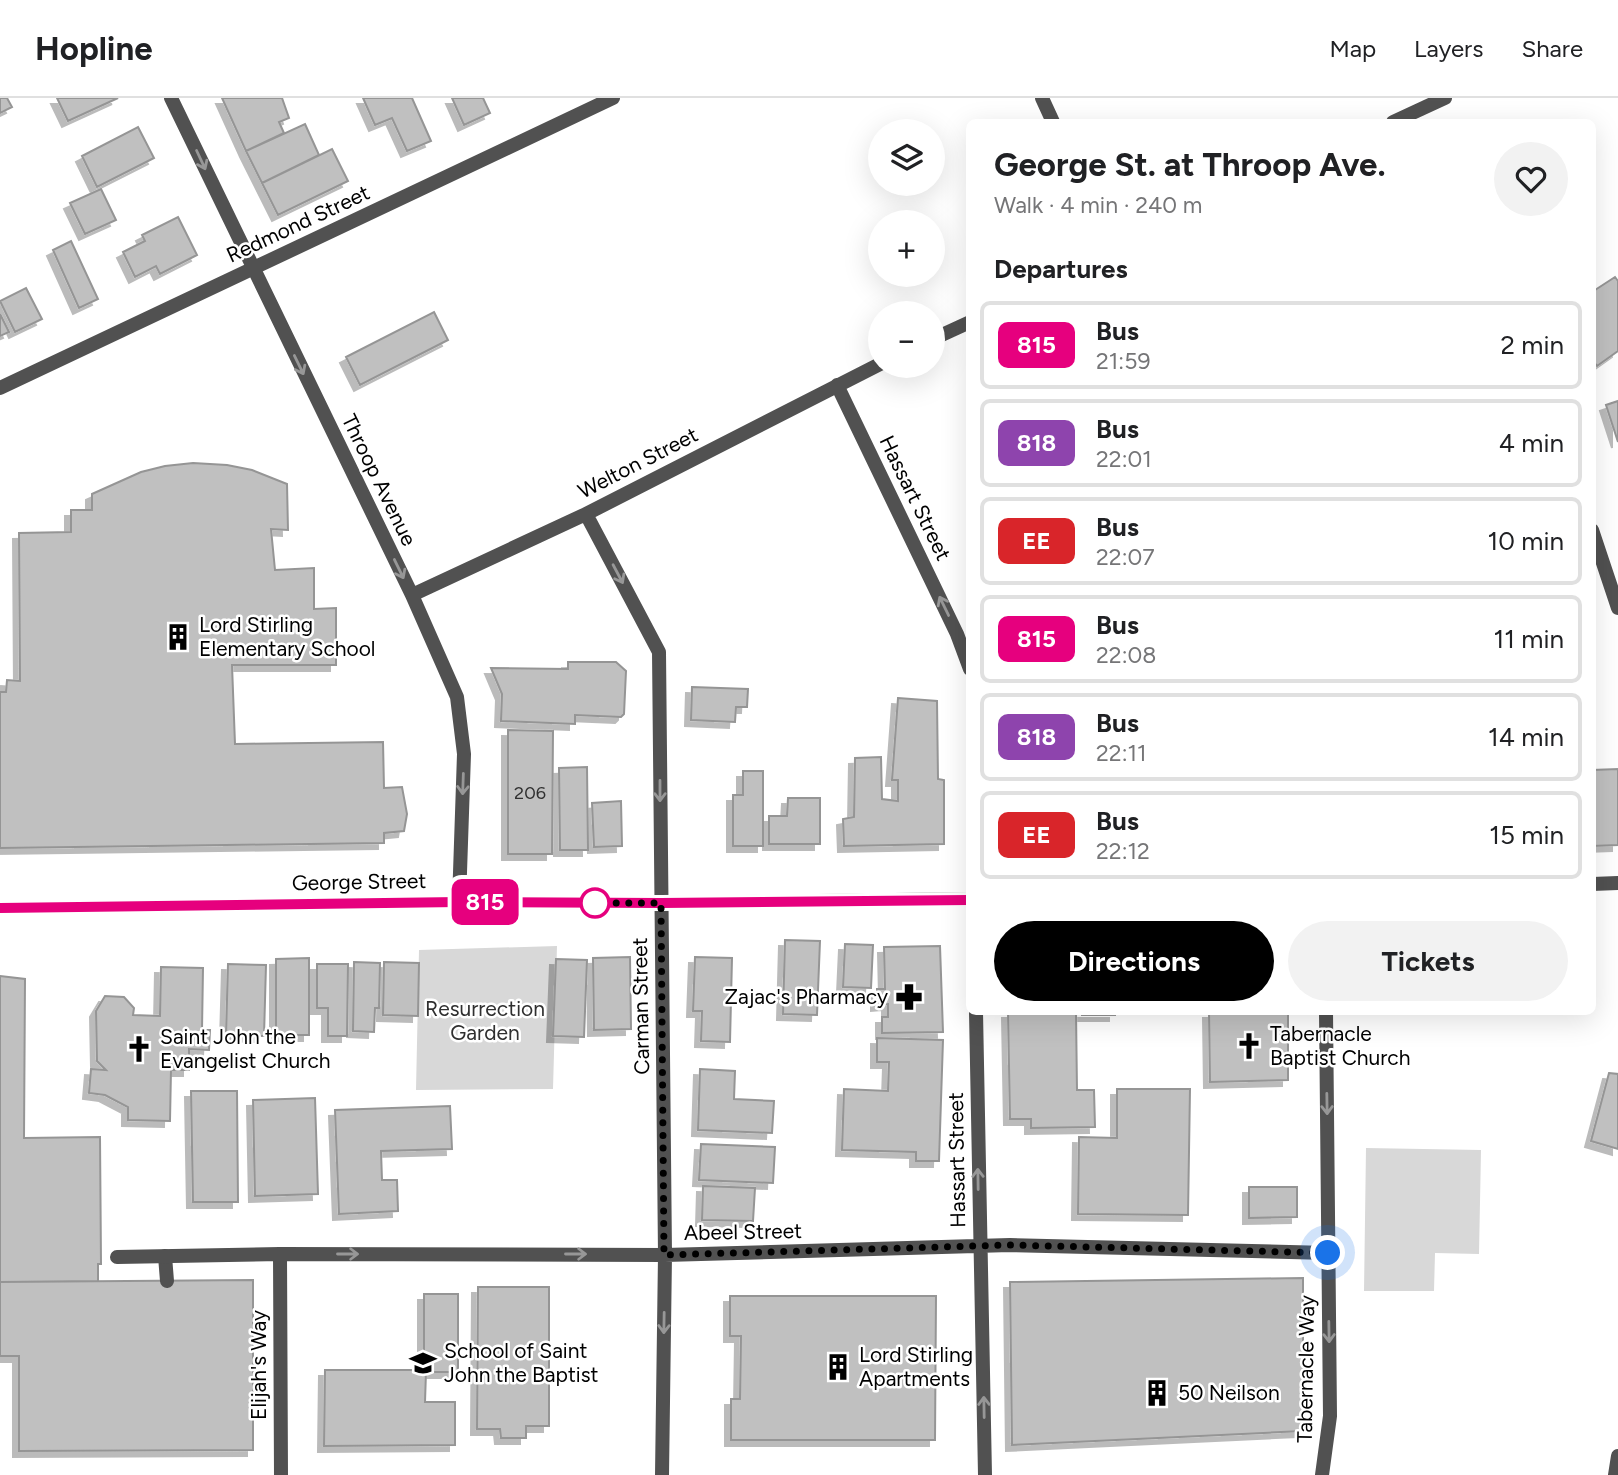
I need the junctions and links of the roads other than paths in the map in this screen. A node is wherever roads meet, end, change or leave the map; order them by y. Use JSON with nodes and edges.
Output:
{"nodes":[{"id":1,"x":171,"y":98,"type":"edge"},
{"id":2,"x":613,"y":98,"type":"edge"},
{"id":3,"x":1042,"y":98,"type":"edge"},
{"id":4,"x":1445,"y":98,"type":"edge"},
{"id":5,"x":1052,"y":119,"type":"edge"},
{"id":6,"x":1399,"y":119,"type":"edge"},
{"id":7,"x":253,"y":269,"type":"junction"},
{"id":8,"x":966,"y":324,"type":"edge"},
{"id":9,"x":945,"y":333,"type":"edge"},
{"id":10,"x":868,"y":370,"type":"edge"},
{"id":11,"x":837,"y":385,"type":"junction"},
{"id":12,"x":0,"y":388,"type":"edge"},
{"id":13,"x":586,"y":514,"type":"junction"},
{"id":14,"x":1596,"y":542,"type":"edge"},
{"id":15,"x":412,"y":595,"type":"junction"},
{"id":16,"x":1618,"y":608,"type":"edge"},
{"id":17,"x":966,"y":658,"type":"edge"},
{"id":18,"x":1618,"y":883,"type":"edge"},
{"id":19,"x":1596,"y":884,"type":"edge"},
{"id":20,"x":966,"y":900,"type":"edge"},
{"id":21,"x":459,"y":902,"type":"junction"},
{"id":22,"x":661,"y":903,"type":"junction"},
{"id":23,"x":0,"y":908,"type":"edge"},
{"id":24,"x":976,"y":1015,"type":"edge"},
{"id":25,"x":1326,"y":1015,"type":"edge"},
{"id":26,"x":980,"y":1248,"type":"junction"},
{"id":27,"x":1328,"y":1253,"type":"junction"},
{"id":28,"x":280,"y":1254,"type":"junction"},
{"id":29,"x":664,"y":1255,"type":"junction"},
{"id":30,"x":165,"y":1256,"type":"junction"},
{"id":31,"x":117,"y":1257,"type":"dead end"},
{"id":32,"x":167,"y":1281,"type":"dead end"},
{"id":33,"x":1618,"y":1456,"type":"edge"},
{"id":34,"x":281,"y":1475,"type":"edge"},
{"id":35,"x":662,"y":1475,"type":"edge"},
{"id":36,"x":985,"y":1475,"type":"edge"},
{"id":37,"x":1322,"y":1475,"type":"edge"},
{"id":38,"x":1615,"y":1475,"type":"edge"}],
"edges":[{"from":1,"to":7,"type":"street","name":"Throop Avenue","one_way":true},
{"from":2,"to":7,"type":"street","name":"Redmond Street"},
{"from":3,"to":5,"type":"street"},
{"from":4,"to":6,"type":"street"},
{"from":7,"to":12,"type":"street","name":"Redmond Street"},
{"from":7,"to":15,"type":"street","name":"Throop Avenue","one_way":true},
{"from":8,"to":9,"type":"street"},
{"from":10,"to":11,"type":"street","name":"Welton Street"},
{"from":11,"to":13,"type":"street","name":"Welton Street"},
{"from":17,"to":11,"type":"street","name":"Hassart Street","one_way":true},
{"from":13,"to":15,"type":"street","name":"Welton Street"},
{"from":13,"to":22,"type":"street","name":"Carman Street","one_way":true},
{"from":14,"to":16,"type":"street"},
{"from":15,"to":21,"type":"street","name":"Throop Avenue","one_way":true},
{"from":18,"to":19,"type":"street"},
{"from":20,"to":22,"type":"street","name":"George Street"},
{"from":21,"to":22,"type":"street","name":"George Street"},
{"from":21,"to":23,"type":"street","name":"George Street"},
{"from":22,"to":29,"type":"street","name":"Carman Street"},
{"from":26,"to":24,"type":"street","name":"Hassart Street","one_way":true},
{"from":25,"to":27,"type":"street","name":"Tabernacle Way","one_way":true},
{"from":26,"to":27,"type":"street","name":"Abeel Street"},
{"from":26,"to":29,"type":"street","name":"Abeel Street"},
{"from":36,"to":26,"type":"street","name":"Hassart Street","one_way":true},
{"from":27,"to":37,"type":"street","name":"Tabernacle Way","one_way":true},
{"from":28,"to":29,"type":"street","name":"Abeel Street","one_way":true},
{"from":28,"to":30,"type":"street","name":"Abeel Street"},
{"from":28,"to":34,"type":"street","name":"Elijah's Way"},
{"from":29,"to":35,"type":"street","name":"Carman Street","one_way":true},
{"from":30,"to":31,"type":"street","name":"Abeel Street"},
{"from":30,"to":32,"type":"street"},
{"from":33,"to":38,"type":"street"}]}
